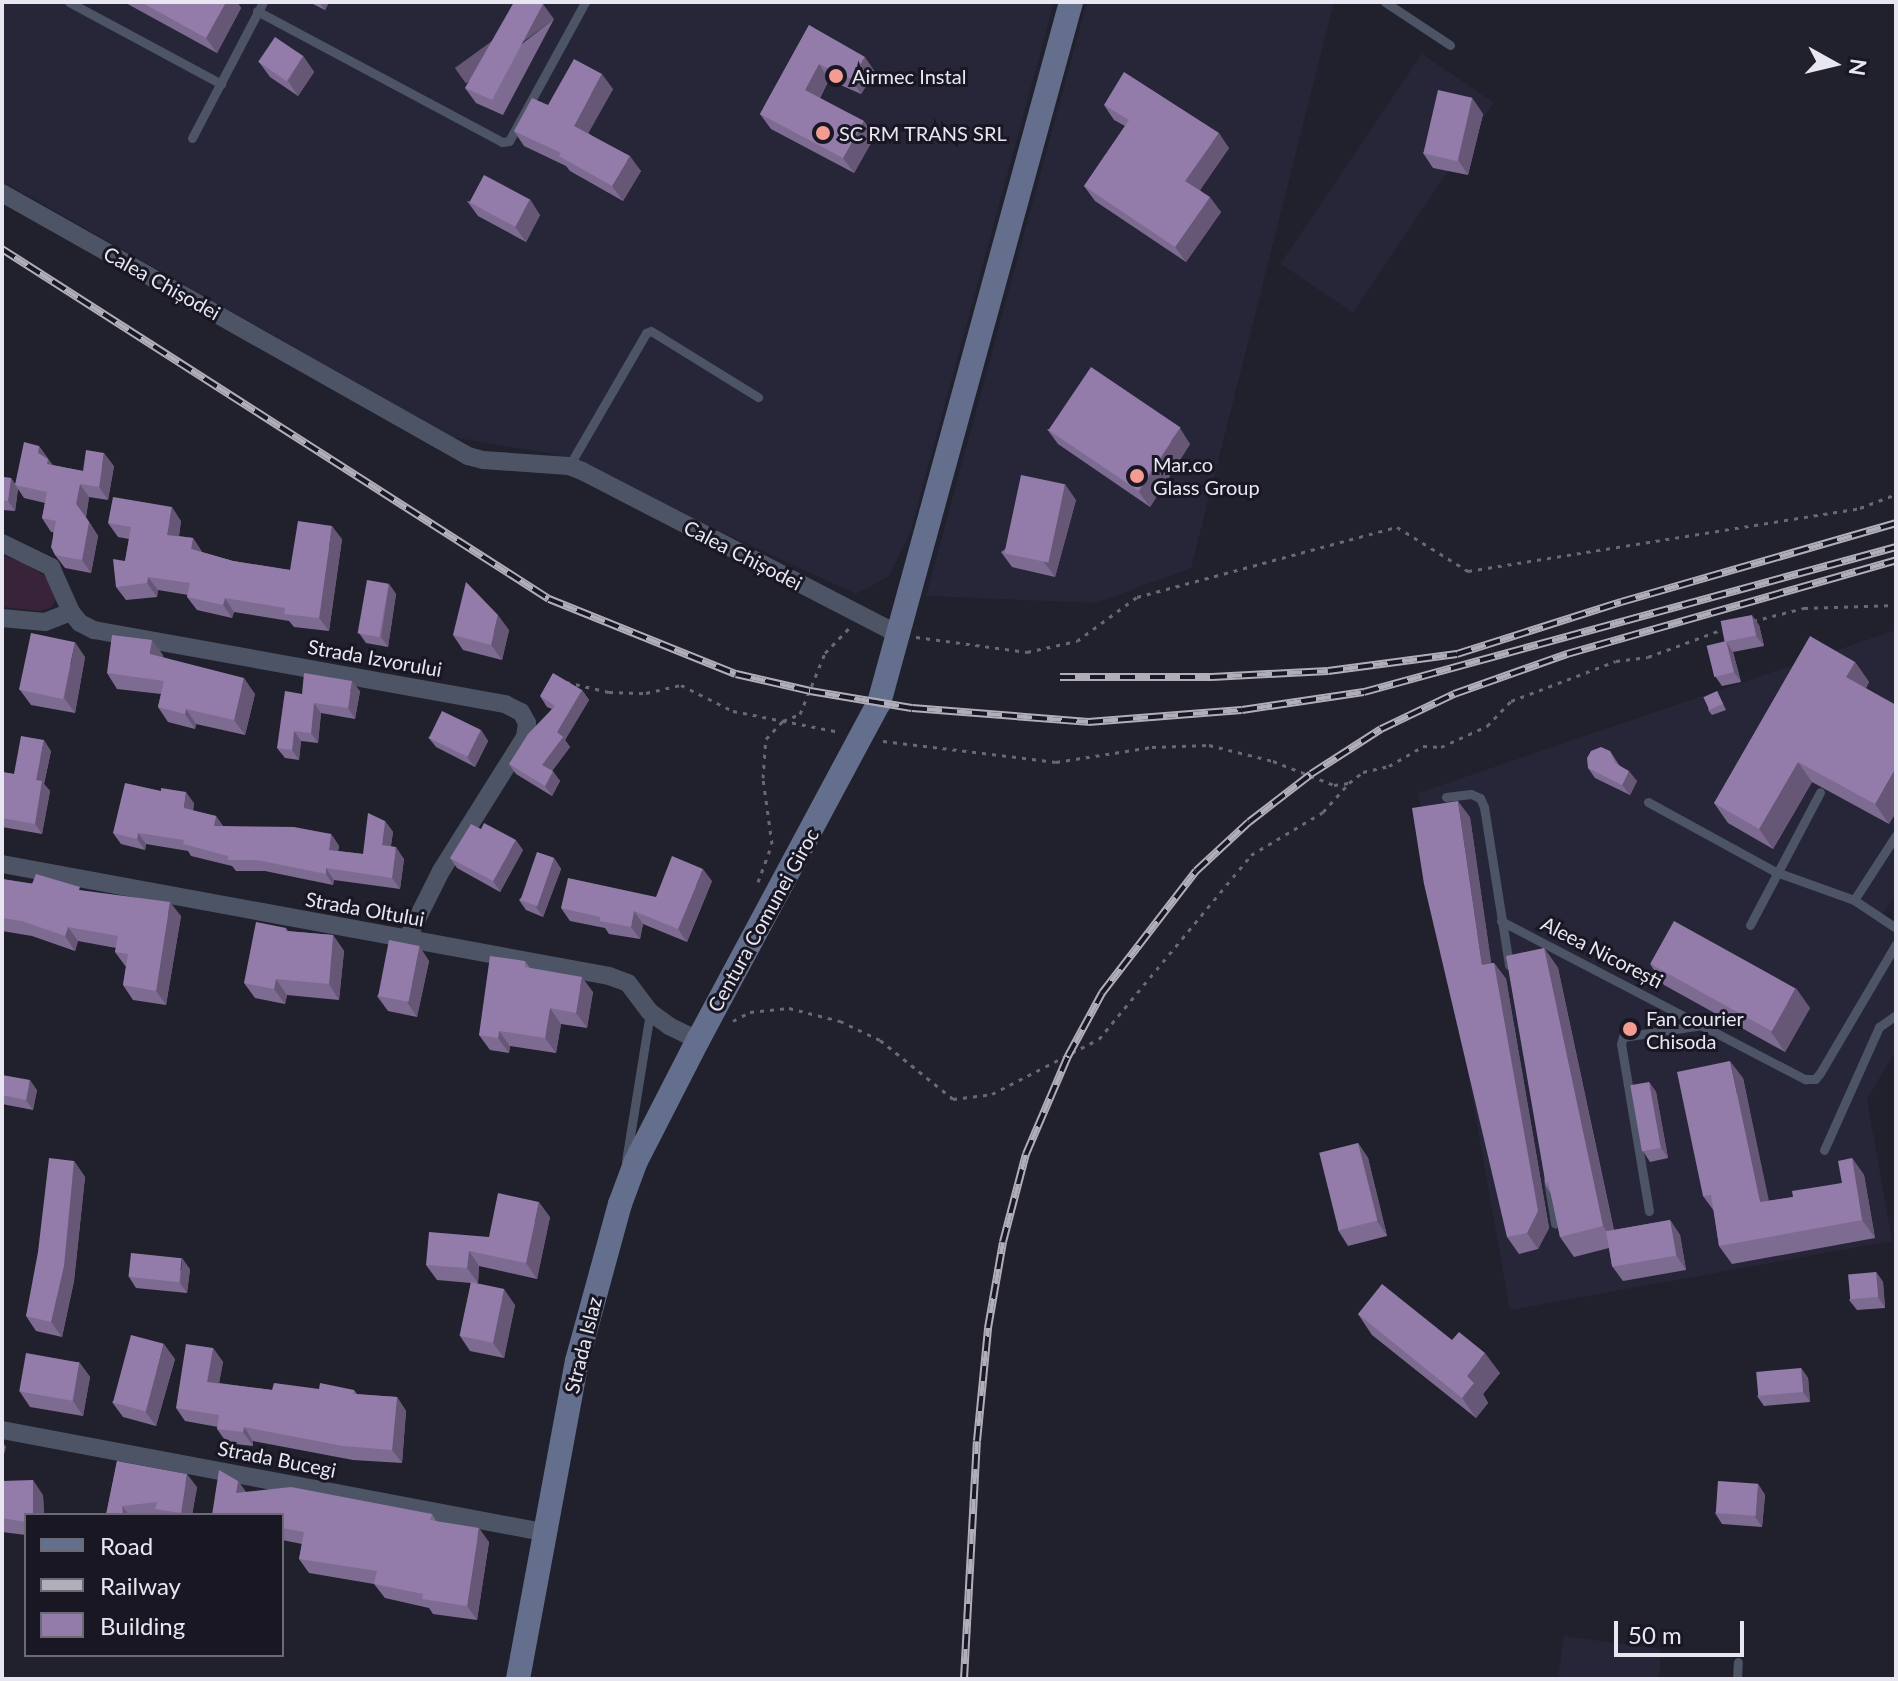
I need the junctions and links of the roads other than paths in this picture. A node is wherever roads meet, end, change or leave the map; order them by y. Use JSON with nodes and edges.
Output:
{"nodes":[{"id":1,"x":69,"y":2,"type":"edge"},
{"id":2,"x":585,"y":2,"type":"edge"},
{"id":3,"x":1071,"y":2,"type":"edge"},
{"id":4,"x":1385,"y":2,"type":"edge"},
{"id":5,"x":260,"y":7,"type":"edge"},
{"id":6,"x":1450,"y":45,"type":"dead end"},
{"id":7,"x":221,"y":84,"type":"junction"},
{"id":8,"x":192,"y":138,"type":"dead end"},
{"id":9,"x":2,"y":193,"type":"edge"},
{"id":10,"x":758,"y":397,"type":"dead end"},
{"id":11,"x":569,"y":466,"type":"junction"},
{"id":12,"x":2,"y":543,"type":"edge"},
{"id":13,"x":71,"y":612,"type":"junction"},
{"id":14,"x":2,"y":618,"type":"edge"},
{"id":15,"x":900,"y":635,"type":"junction"},
{"id":16,"x":1820,"y":792,"type":"edge"},
{"id":17,"x":1446,"y":797,"type":"dead end"},
{"id":18,"x":1648,"y":802,"type":"dead end"},
{"id":19,"x":1896,"y":835,"type":"edge"},
{"id":20,"x":2,"y":864,"type":"edge"},
{"id":21,"x":1776,"y":872,"type":"junction"},
{"id":22,"x":1854,"y":900,"type":"junction"},
{"id":23,"x":1501,"y":921,"type":"junction"},
{"id":24,"x":1750,"y":925,"type":"dead end"},
{"id":25,"x":1896,"y":928,"type":"edge"},
{"id":26,"x":407,"y":939,"type":"junction"},
{"id":27,"x":1896,"y":944,"type":"edge"},
{"id":28,"x":1512,"y":981,"type":"edge"},
{"id":29,"x":650,"y":1012,"type":"junction"},
{"id":30,"x":1896,"y":1015,"type":"edge"},
{"id":31,"x":1704,"y":1025,"type":"junction"},
{"id":32,"x":698,"y":1040,"type":"junction"},
{"id":33,"x":1824,"y":1150,"type":"dead end"},
{"id":34,"x":1544,"y":1162,"type":"edge"},
{"id":35,"x":620,"y":1204,"type":"junction"},
{"id":36,"x":1649,"y":1211,"type":"dead end"},
{"id":37,"x":1555,"y":1223,"type":"edge"},
{"id":38,"x":2,"y":1430,"type":"edge"},
{"id":39,"x":543,"y":1532,"type":"junction"},
{"id":40,"x":1738,"y":1662,"type":"dead end"},
{"id":41,"x":518,"y":1679,"type":"edge"},
{"id":42,"x":1737,"y":1679,"type":"edge"}],
"edges":[{"from":1,"to":7,"type":"lane"},
{"from":2,"to":5,"type":"lane"},
{"from":3,"to":15,"type":"main road"},
{"from":4,"to":6,"type":"lane"},
{"from":5,"to":7,"type":"lane"},
{"from":7,"to":8,"type":"lane"},
{"from":9,"to":11,"type":"street","name":"Calea Chișodei"},
{"from":10,"to":11,"type":"lane"},
{"from":11,"to":15,"type":"street","name":"Calea Chișodei"},
{"from":12,"to":13,"type":"street"},
{"from":13,"to":14,"type":"street"},
{"from":13,"to":26,"type":"street","name":"Strada Izvorului"},
{"from":15,"to":32,"type":"main road","name":"Centura Comunei Giroc"},
{"from":16,"to":21,"type":"lane"},
{"from":17,"to":23,"type":"lane"},
{"from":18,"to":21,"type":"lane"},
{"from":19,"to":22,"type":"lane"},
{"from":20,"to":26,"type":"street","name":"Strada Oltului"},
{"from":21,"to":22,"type":"lane"},
{"from":21,"to":24,"type":"lane"},
{"from":22,"to":25,"type":"lane"},
{"from":23,"to":28,"type":"lane"},
{"from":23,"to":31,"type":"lane","name":"Aleea Nicorești"},
{"from":26,"to":29,"type":"street","name":"Strada Oltului"},
{"from":27,"to":31,"type":"lane","name":"Aleea Nicorești"},
{"from":29,"to":32,"type":"street","name":"Strada Oltului"},
{"from":29,"to":35,"type":"lane","name":"Strada Islaz"},
{"from":30,"to":33,"type":"lane"},
{"from":31,"to":36,"type":"lane"},
{"from":32,"to":35,"type":"main road","name":"Centura Comunei Giroc"},
{"from":34,"to":37,"type":"lane"},
{"from":35,"to":39,"type":"main road","name":"Strada Islaz"},
{"from":38,"to":39,"type":"street","name":"Strada Bucegi"},
{"from":39,"to":41,"type":"main road","name":"Strada Islaz"},
{"from":40,"to":42,"type":"lane"}]}
